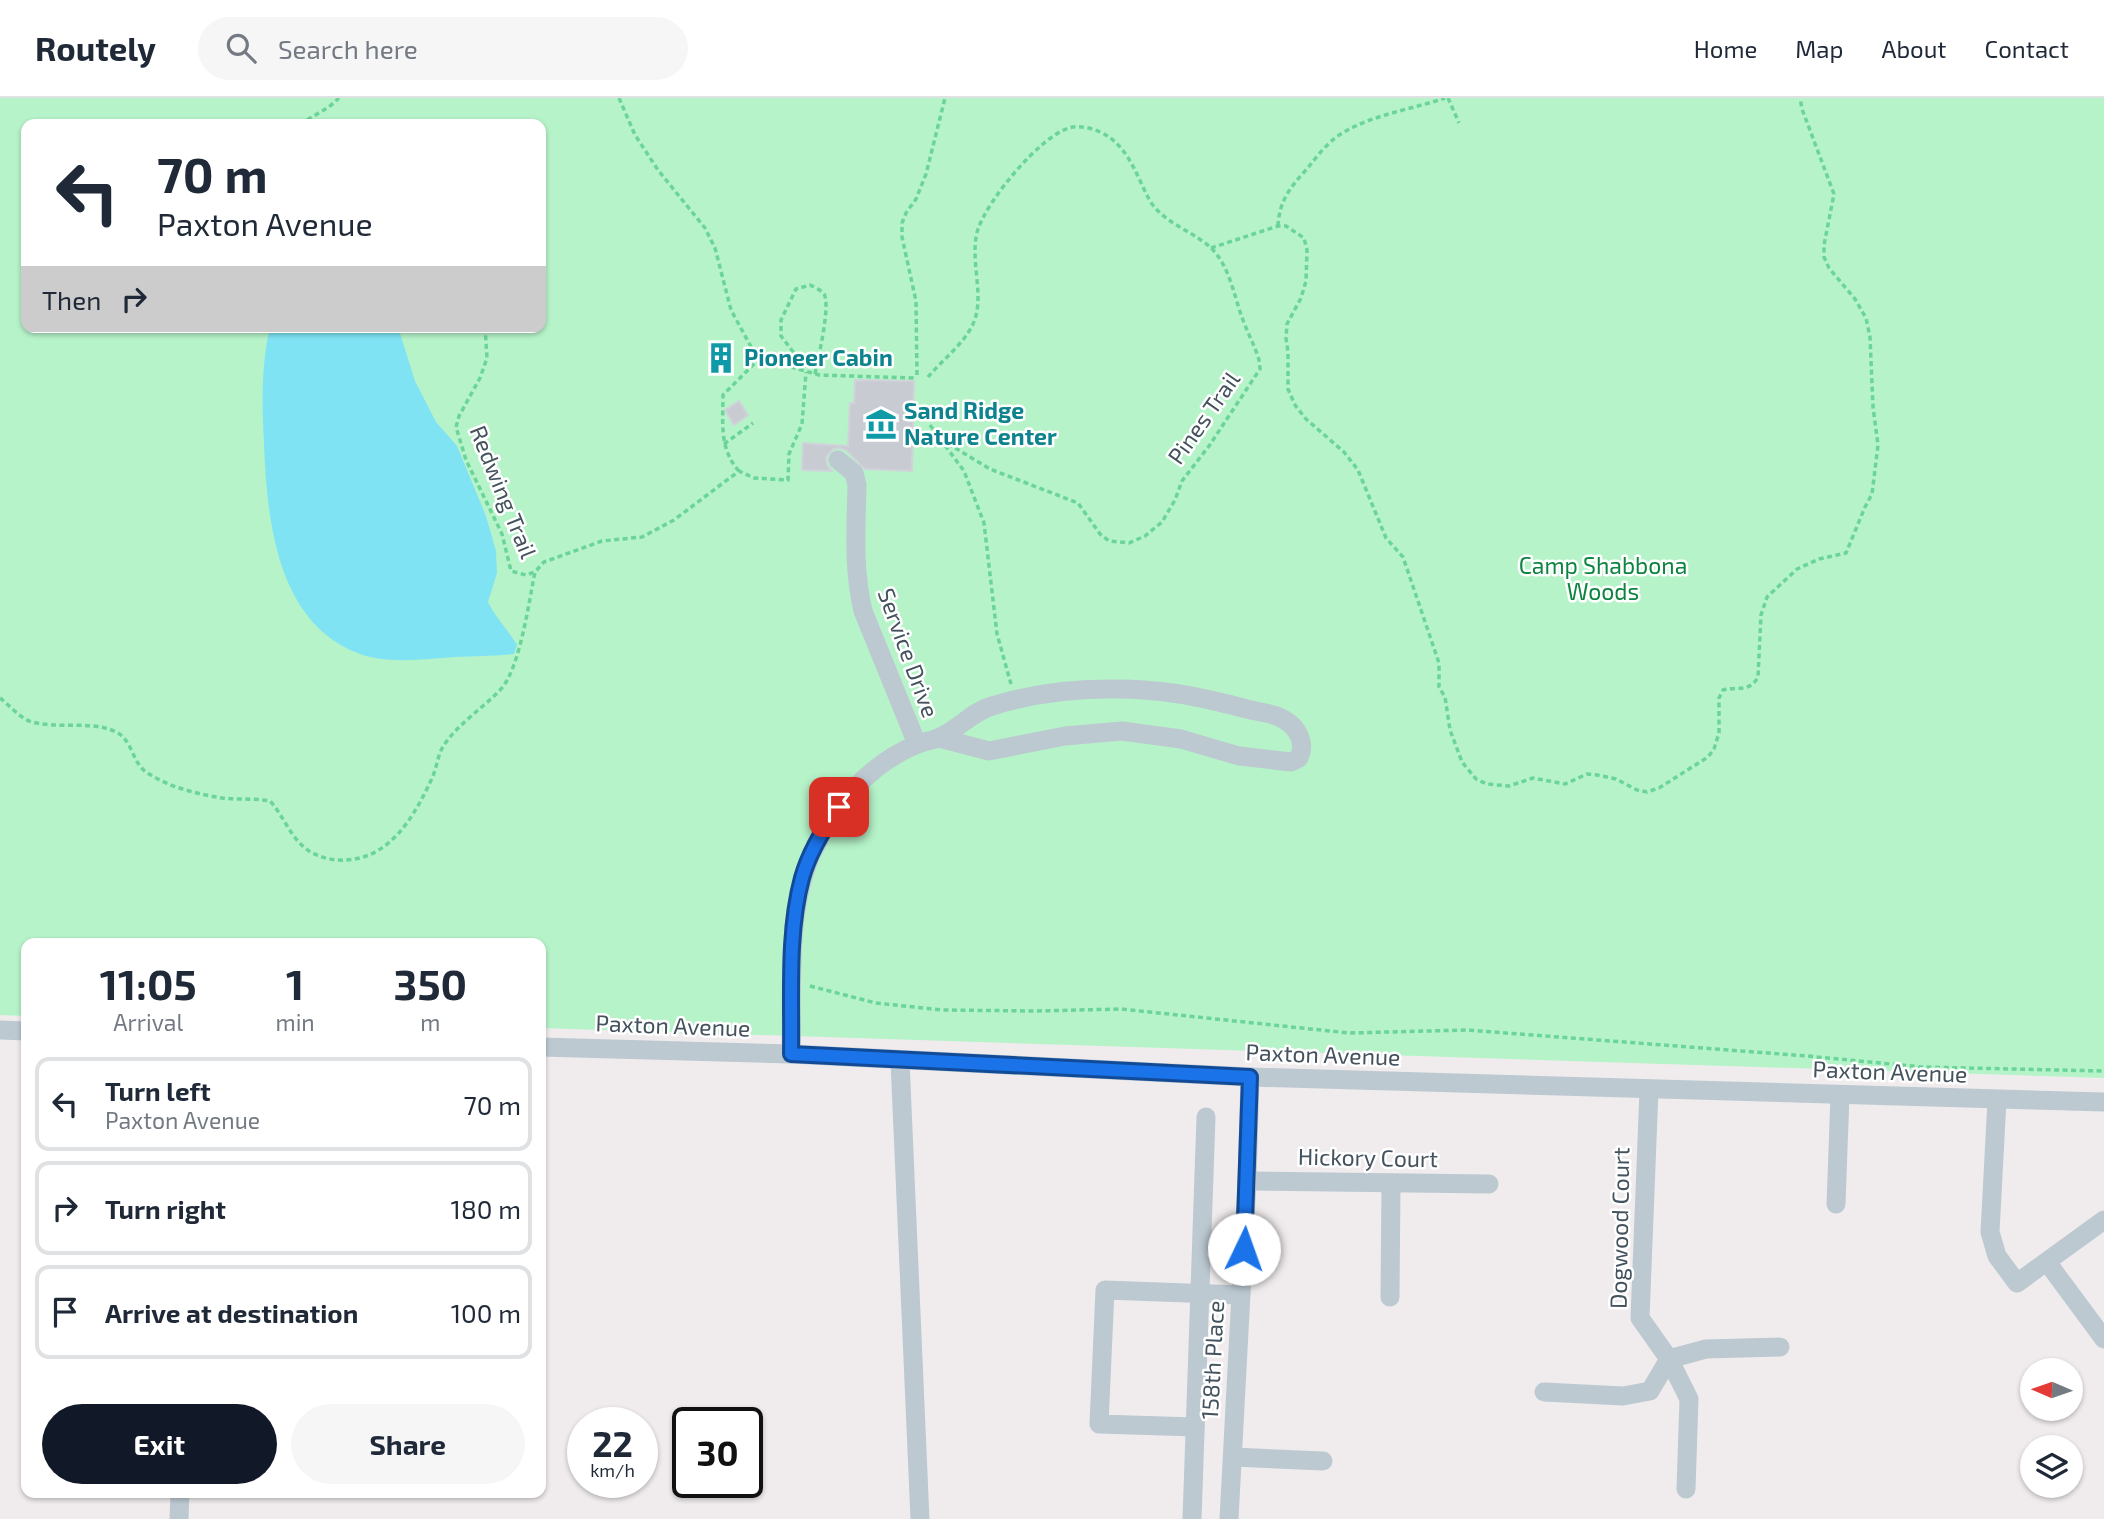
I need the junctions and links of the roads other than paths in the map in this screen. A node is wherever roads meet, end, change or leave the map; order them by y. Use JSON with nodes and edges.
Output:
{"nodes":[{"id":1,"x":838,"y":460,"type":"dead end"},
{"id":2,"x":939,"y":738,"type":"junction"},
{"id":3,"x":917,"y":744,"type":"junction"},
{"id":4,"x":0,"y":1030,"type":"edge"},
{"id":5,"x":21,"y":1031,"type":"edge"},
{"id":6,"x":546,"y":1047,"type":"edge"},
{"id":7,"x":791,"y":1054,"type":"junction"},
{"id":8,"x":900,"y":1061,"type":"junction"},
{"id":9,"x":1250,"y":1077,"type":"junction"},
{"id":10,"x":1649,"y":1090,"type":"junction"},
{"id":11,"x":1840,"y":1095,"type":"junction"},
{"id":12,"x":1997,"y":1100,"type":"junction"},
{"id":13,"x":2104,"y":1102,"type":"edge"},
{"id":14,"x":1206,"y":1117,"type":"dead end"},
{"id":15,"x":1247,"y":1181,"type":"junction"},
{"id":16,"x":1391,"y":1183,"type":"junction"},
{"id":17,"x":1489,"y":1184,"type":"dead end"},
{"id":18,"x":1836,"y":1204,"type":"dead end"},
{"id":19,"x":2104,"y":1220,"type":"edge"},
{"id":20,"x":2047,"y":1262,"type":"junction"},
{"id":21,"x":1199,"y":1293,"type":"junction"},
{"id":22,"x":1241,"y":1295,"type":"junction"},
{"id":23,"x":1390,"y":1297,"type":"dead end"},
{"id":24,"x":2104,"y":1339,"type":"edge"},
{"id":25,"x":1780,"y":1347,"type":"dead end"},
{"id":26,"x":1669,"y":1359,"type":"junction"},
{"id":27,"x":1544,"y":1392,"type":"dead end"},
{"id":28,"x":1195,"y":1427,"type":"junction"},
{"id":29,"x":1233,"y":1457,"type":"junction"},
{"id":30,"x":1323,"y":1461,"type":"dead end"},
{"id":31,"x":1686,"y":1489,"type":"dead end"},
{"id":32,"x":180,"y":1498,"type":"edge"},
{"id":33,"x":179,"y":1519,"type":"edge"},
{"id":34,"x":920,"y":1519,"type":"edge"},
{"id":35,"x":1192,"y":1519,"type":"edge"},
{"id":36,"x":1229,"y":1519,"type":"edge"}],
"edges":[{"from":1,"to":3,"type":"street","name":"Service Drive"},
{"from":2,"to":2,"type":"street"},
{"from":2,"to":3,"type":"street"},
{"from":3,"to":7,"type":"street"},
{"from":4,"to":5,"type":"street"},
{"from":6,"to":7,"type":"street","name":"Paxton Avenue"},
{"from":7,"to":8,"type":"street","name":"Paxton Avenue"},
{"from":8,"to":9,"type":"street","name":"Paxton Avenue"},
{"from":8,"to":34,"type":"street"},
{"from":9,"to":10,"type":"street","name":"Paxton Avenue"},
{"from":9,"to":15,"type":"street","name":"158th Place"},
{"from":10,"to":11,"type":"street","name":"Paxton Avenue"},
{"from":10,"to":26,"type":"street","name":"Dogwood Court"},
{"from":11,"to":12,"type":"street","name":"Paxton Avenue"},
{"from":11,"to":18,"type":"street"},
{"from":12,"to":13,"type":"street","name":"Paxton Avenue"},
{"from":12,"to":20,"type":"street"},
{"from":14,"to":21,"type":"street"},
{"from":15,"to":16,"type":"street","name":"Hickory Court"},
{"from":15,"to":22,"type":"street","name":"158th Place"},
{"from":16,"to":17,"type":"street","name":"Hickory Court"},
{"from":16,"to":23,"type":"street"},
{"from":19,"to":20,"type":"street"},
{"from":20,"to":24,"type":"street"},
{"from":21,"to":22,"type":"street"},
{"from":21,"to":28,"type":"street"},
{"from":21,"to":28,"type":"street"},
{"from":22,"to":29,"type":"street","name":"158th Place"},
{"from":25,"to":26,"type":"street"},
{"from":26,"to":27,"type":"street"},
{"from":26,"to":31,"type":"street","name":"Dogwood Court"},
{"from":28,"to":35,"type":"street"},
{"from":29,"to":30,"type":"street"},
{"from":29,"to":36,"type":"street","name":"158th Place"},
{"from":32,"to":33,"type":"street"}]}
